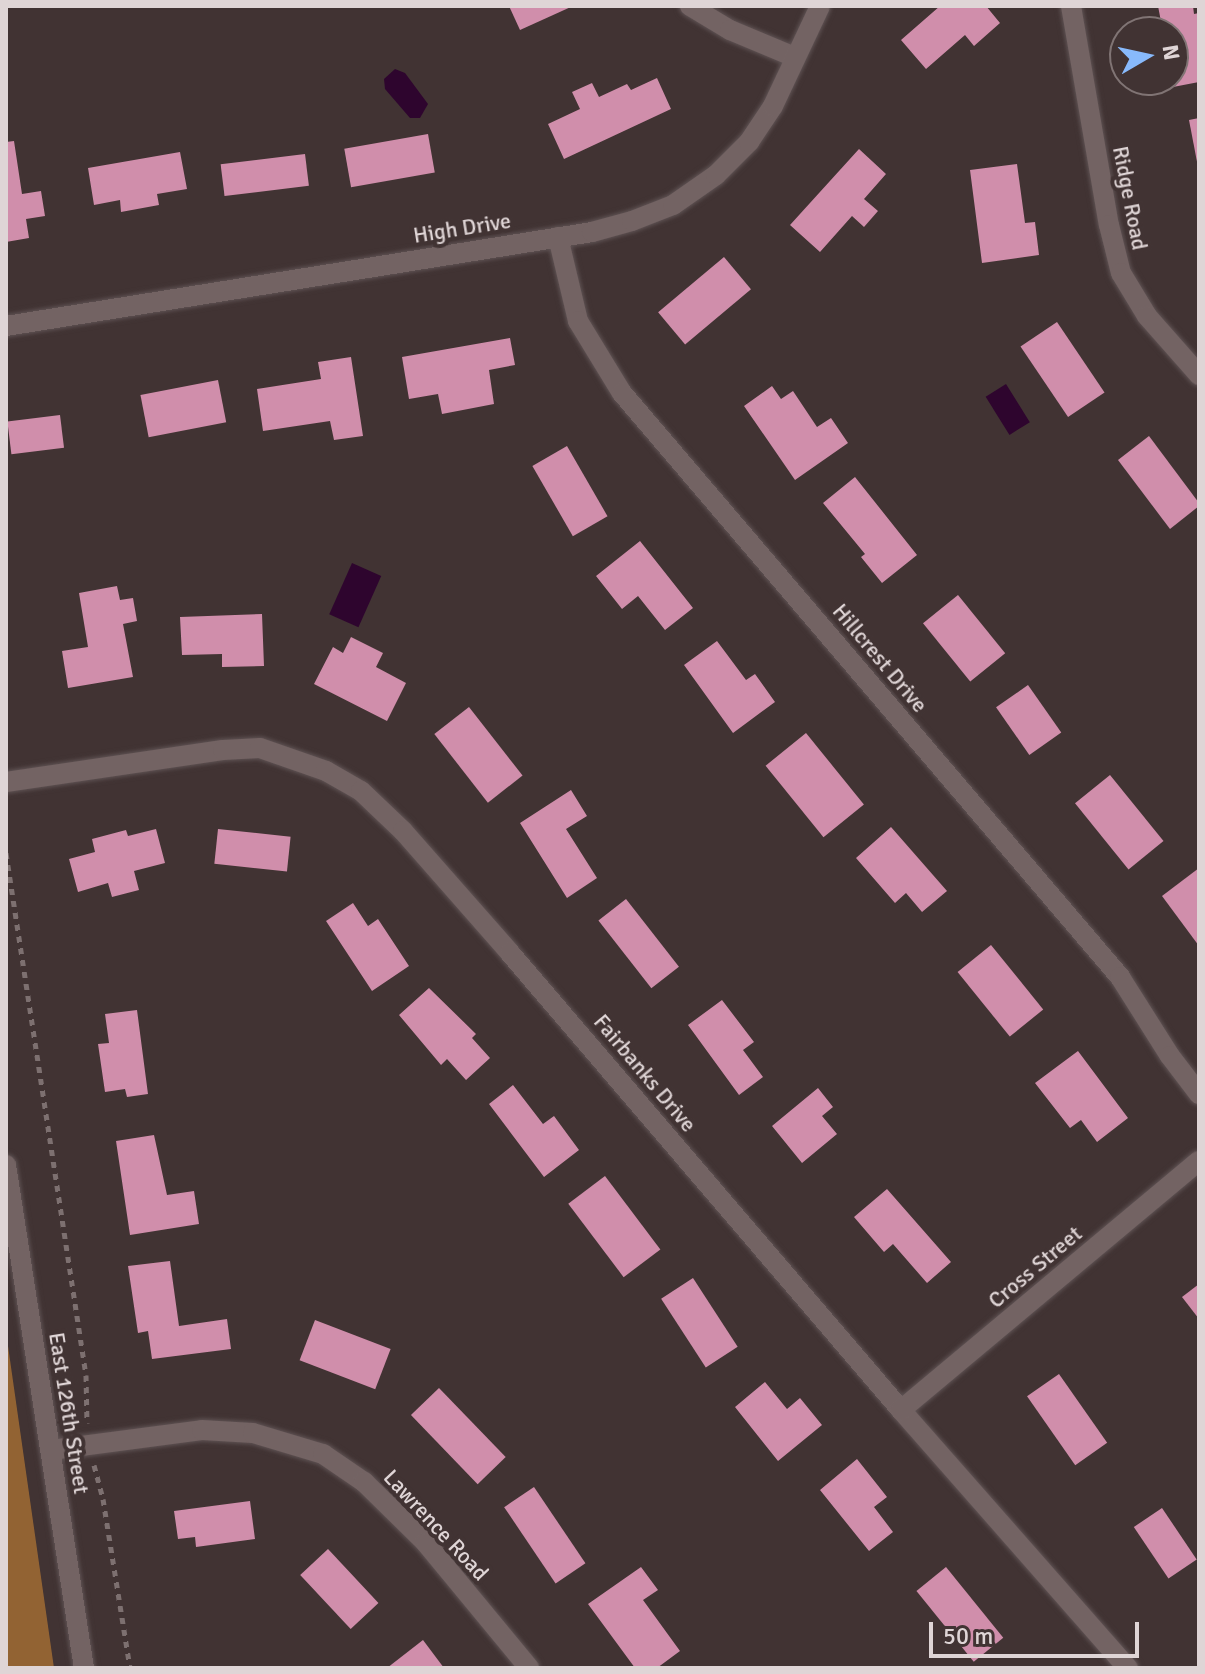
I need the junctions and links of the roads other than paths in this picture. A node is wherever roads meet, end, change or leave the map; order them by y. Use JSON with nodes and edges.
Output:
{"nodes":[{"id":1,"x":690,"y":6,"type":"edge"},
{"id":2,"x":820,"y":6,"type":"edge"},
{"id":3,"x":1071,"y":6,"type":"edge"},
{"id":4,"x":795,"y":57,"type":"junction"},
{"id":5,"x":558,"y":237,"type":"junction"},
{"id":6,"x":6,"y":326,"type":"edge"},
{"id":7,"x":1199,"y":375,"type":"edge"},
{"id":8,"x":6,"y":782,"type":"edge"},
{"id":9,"x":1199,"y":1094,"type":"edge"},
{"id":10,"x":1199,"y":1161,"type":"edge"},
{"id":11,"x":6,"y":1165,"type":"edge"},
{"id":12,"x":901,"y":1410,"type":"junction"},
{"id":13,"x":51,"y":1450,"type":"junction"},
{"id":14,"x":84,"y":1668,"type":"edge"},
{"id":15,"x":529,"y":1668,"type":"edge"},
{"id":16,"x":1128,"y":1668,"type":"edge"}],
"edges":[{"from":1,"to":4,"type":"street"},
{"from":2,"to":4,"type":"street","name":"High Drive"},
{"from":3,"to":7,"type":"street","name":"Ridge Road"},
{"from":4,"to":5,"type":"street","name":"High Drive"},
{"from":5,"to":6,"type":"street","name":"High Drive"},
{"from":5,"to":9,"type":"street","name":"Hillcrest Drive"},
{"from":8,"to":12,"type":"street","name":"Fairbanks Drive"},
{"from":10,"to":12,"type":"street","name":"Cross Street"},
{"from":11,"to":13,"type":"street","name":"East 126th Street"},
{"from":12,"to":16,"type":"street","name":"Fairbanks Drive"},
{"from":13,"to":14,"type":"street","name":"East 126th Street"},
{"from":13,"to":15,"type":"street","name":"Lawrence Road"}]}
